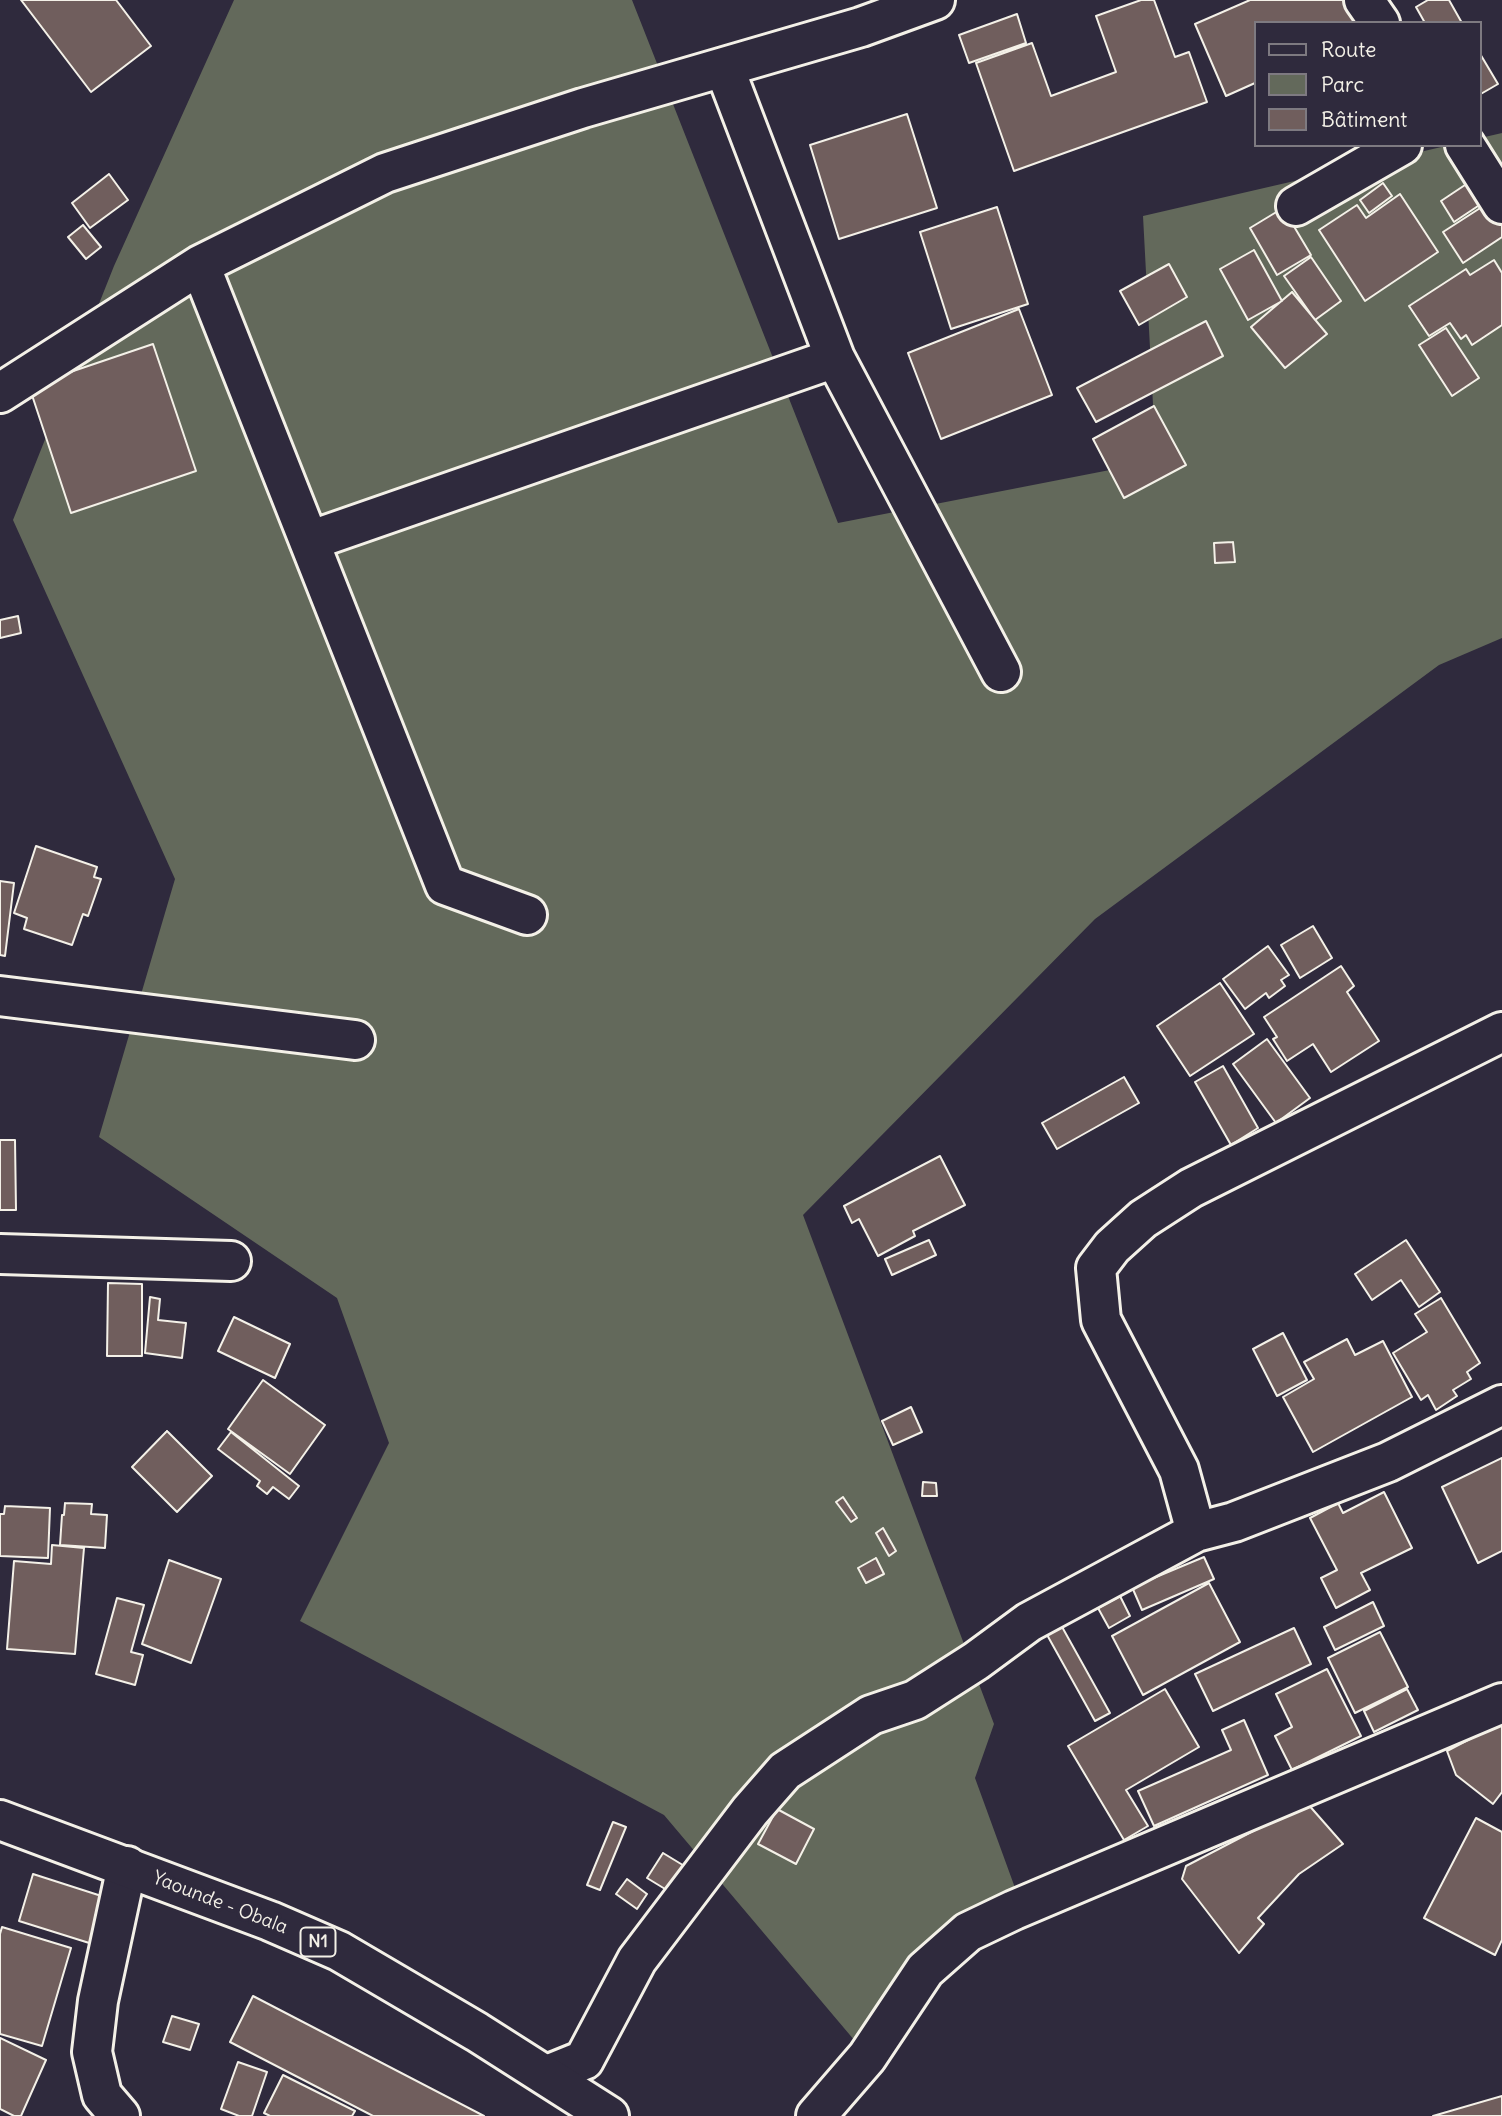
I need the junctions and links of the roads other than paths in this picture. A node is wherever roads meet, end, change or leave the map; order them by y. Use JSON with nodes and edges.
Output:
{"nodes":[{"id":1,"x":935,"y":0,"type":"edge"},
{"id":2,"x":1364,"y":0,"type":"edge"},
{"id":3,"x":857,"y":13,"type":"edge"},
{"id":4,"x":1379,"y":21,"type":"edge"},
{"id":5,"x":724,"y":67,"type":"junction"},
{"id":6,"x":1399,"y":147,"type":"edge"},
{"id":7,"x":1466,"y":147,"type":"edge"},
{"id":8,"x":1502,"y":204,"type":"edge"},
{"id":9,"x":1296,"y":206,"type":"dead end"},
{"id":10,"x":200,"y":265,"type":"junction"},
{"id":11,"x":835,"y":358,"type":"junction"},
{"id":12,"x":0,"y":393,"type":"edge"},
{"id":13,"x":309,"y":541,"type":"junction"},
{"id":14,"x":1001,"y":672,"type":"dead end"},
{"id":15,"x":527,"y":915,"type":"dead end"},
{"id":16,"x":0,"y":996,"type":"edge"},
{"id":17,"x":1502,"y":1032,"type":"edge"},
{"id":18,"x":355,"y":1041,"type":"dead end"},
{"id":19,"x":0,"y":1254,"type":"edge"},
{"id":20,"x":231,"y":1261,"type":"dead end"},
{"id":21,"x":1502,"y":1405,"type":"edge"},
{"id":22,"x":1196,"y":1532,"type":"junction"},
{"id":23,"x":1502,"y":1703,"type":"edge"},
{"id":24,"x":0,"y":1820,"type":"edge"},
{"id":25,"x":127,"y":1867,"type":"junction"},
{"id":26,"x":547,"y":2074,"type":"junction"},
{"id":27,"x":120,"y":2116,"type":"edge"},
{"id":28,"x":609,"y":2116,"type":"edge"},
{"id":29,"x":816,"y":2116,"type":"edge"}],
"edges":[{"from":1,"to":3,"type":"main road"},
{"from":2,"to":4,"type":"main road"},
{"from":3,"to":5,"type":"main road"},
{"from":5,"to":10,"type":"main road"},
{"from":5,"to":11,"type":"main road"},
{"from":6,"to":9,"type":"main road"},
{"from":7,"to":8,"type":"main road"},
{"from":10,"to":12,"type":"main road"},
{"from":10,"to":13,"type":"main road"},
{"from":11,"to":13,"type":"main road"},
{"from":11,"to":14,"type":"main road"},
{"from":13,"to":15,"type":"main road"},
{"from":16,"to":18,"type":"main road"},
{"from":17,"to":22,"type":"main road"},
{"from":19,"to":20,"type":"main road"},
{"from":21,"to":22,"type":"main road"},
{"from":22,"to":26,"type":"main road"},
{"from":23,"to":29,"type":"main road"},
{"from":24,"to":25,"type":"main road","name":"Yaounde - Obala","number":"N1"},
{"from":25,"to":26,"type":"main road","name":"Yaounde - Obala","number":"N1"},
{"from":25,"to":27,"type":"main road"},
{"from":26,"to":28,"type":"main road","name":"Yaounde - Obala","number":"N1"}]}
